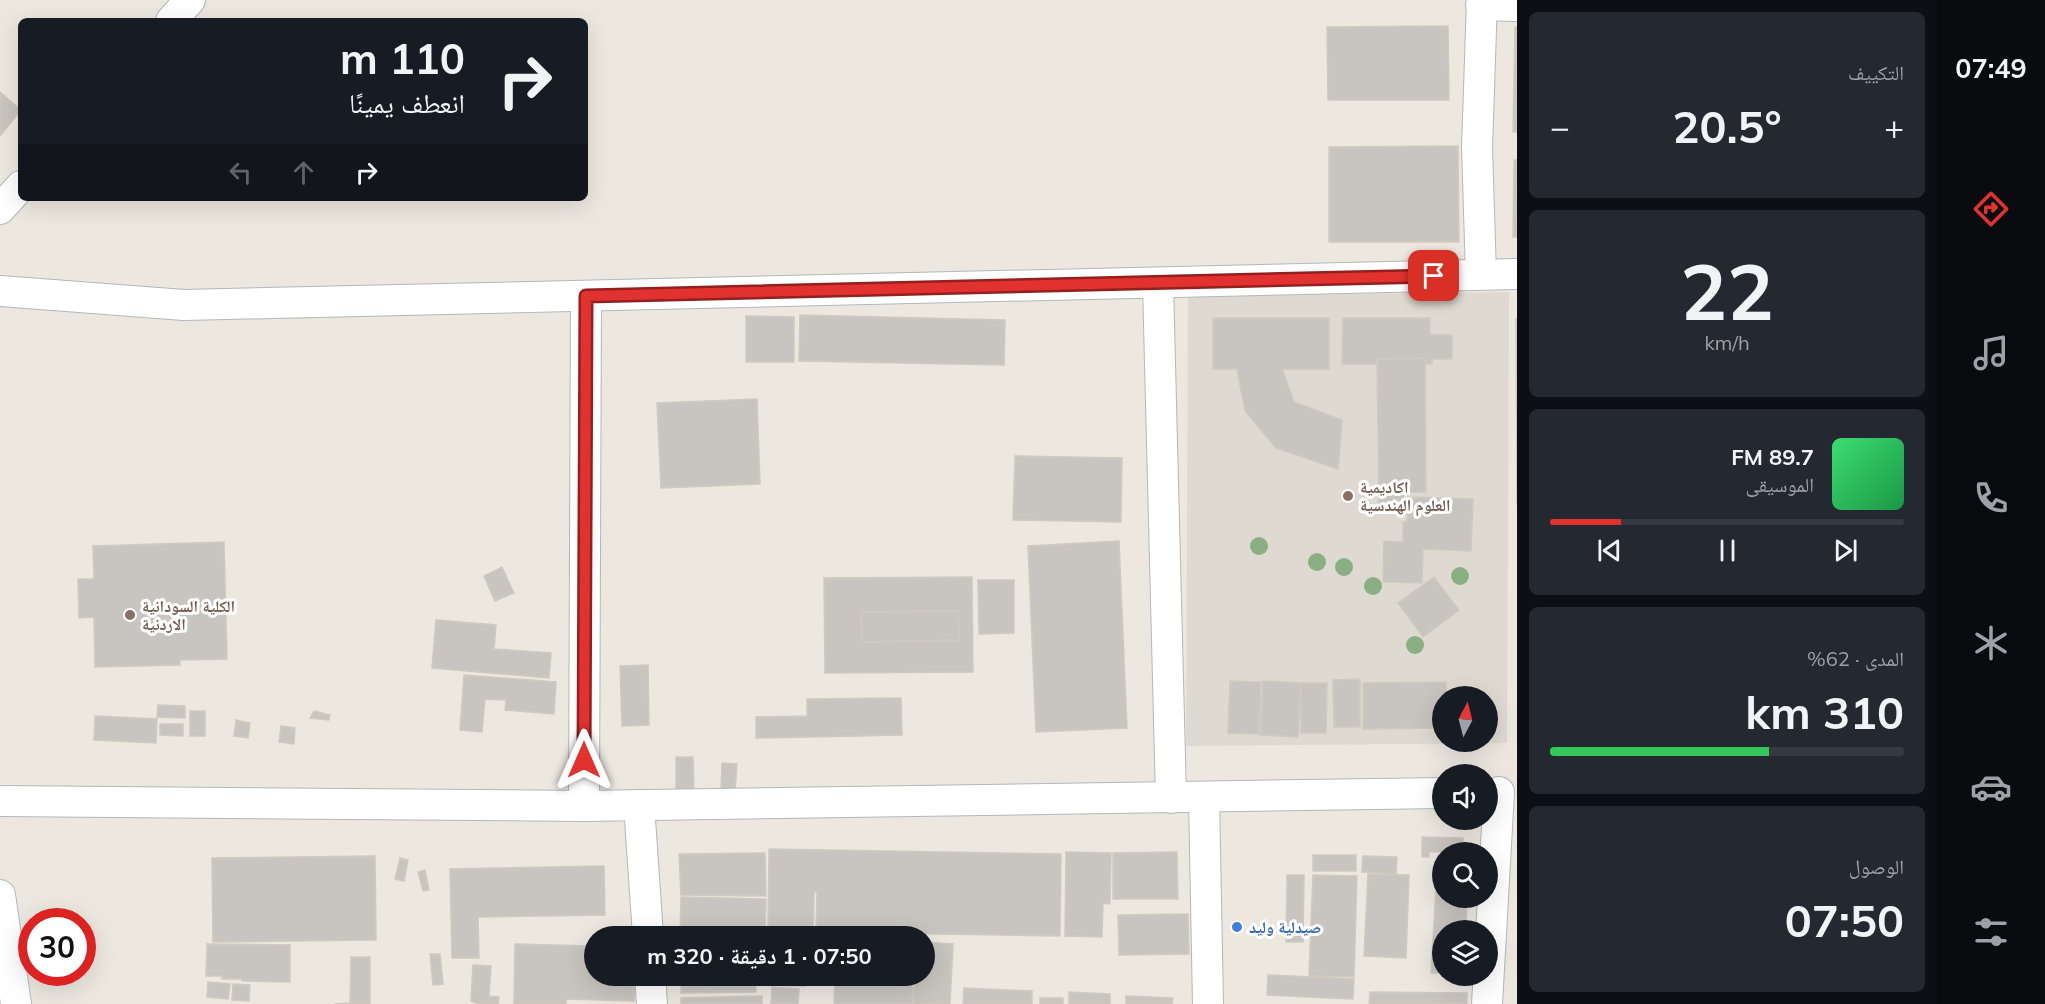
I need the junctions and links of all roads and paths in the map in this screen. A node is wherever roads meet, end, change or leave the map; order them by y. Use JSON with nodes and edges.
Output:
{"nodes":[{"id":1,"x":190,"y":0,"type":"edge"},
{"id":2,"x":1482,"y":2,"type":"edge"},
{"id":3,"x":1517,"y":6,"type":"edge"},
{"id":4,"x":174,"y":18,"type":"edge"},
{"id":5,"x":18,"y":189,"type":"edge"},
{"id":6,"x":0,"y":209,"type":"edge"},
{"id":7,"x":1481,"y":274,"type":"junction"},
{"id":8,"x":1517,"y":274,"type":"edge"},
{"id":9,"x":1158,"y":284,"type":"junction"},
{"id":10,"x":0,"y":291,"type":"edge"},
{"id":11,"x":586,"y":296,"type":"junction"},
{"id":12,"x":1501,"y":792,"type":"edge"},
{"id":13,"x":1432,"y":793,"type":"edge"},
{"id":14,"x":1172,"y":798,"type":"junction"},
{"id":15,"x":1204,"y":798,"type":"junction"},
{"id":16,"x":0,"y":801,"type":"edge"},
{"id":17,"x":639,"y":805,"type":"junction"},
{"id":18,"x":584,"y":806,"type":"junction"},
{"id":19,"x":0,"y":895,"type":"edge"},
{"id":20,"x":647,"y":926,"type":"edge"},
{"id":21,"x":651,"y":986,"type":"edge"},
{"id":22,"x":16,"y":1004,"type":"edge"},
{"id":23,"x":652,"y":1004,"type":"edge"},
{"id":24,"x":1208,"y":1004,"type":"edge"},
{"id":25,"x":1487,"y":1004,"type":"edge"}],
"edges":[{"from":1,"to":4,"type":"street"},
{"from":2,"to":3,"type":"street"},
{"from":2,"to":7,"type":"street"},
{"from":5,"to":6,"type":"street"},
{"from":7,"to":8,"type":"street"},
{"from":7,"to":9,"type":"street"},
{"from":9,"to":11,"type":"street"},
{"from":9,"to":14,"type":"street"},
{"from":10,"to":11,"type":"street"},
{"from":11,"to":18,"type":"street"},
{"from":12,"to":25,"type":"street"},
{"from":13,"to":15,"type":"street"},
{"from":14,"to":15,"type":"street"},
{"from":14,"to":17,"type":"street"},
{"from":15,"to":24,"type":"street"},
{"from":16,"to":18,"type":"street"},
{"from":17,"to":18,"type":"street"},
{"from":17,"to":20,"type":"street"},
{"from":19,"to":22,"type":"street"},
{"from":21,"to":23,"type":"street"}]}
